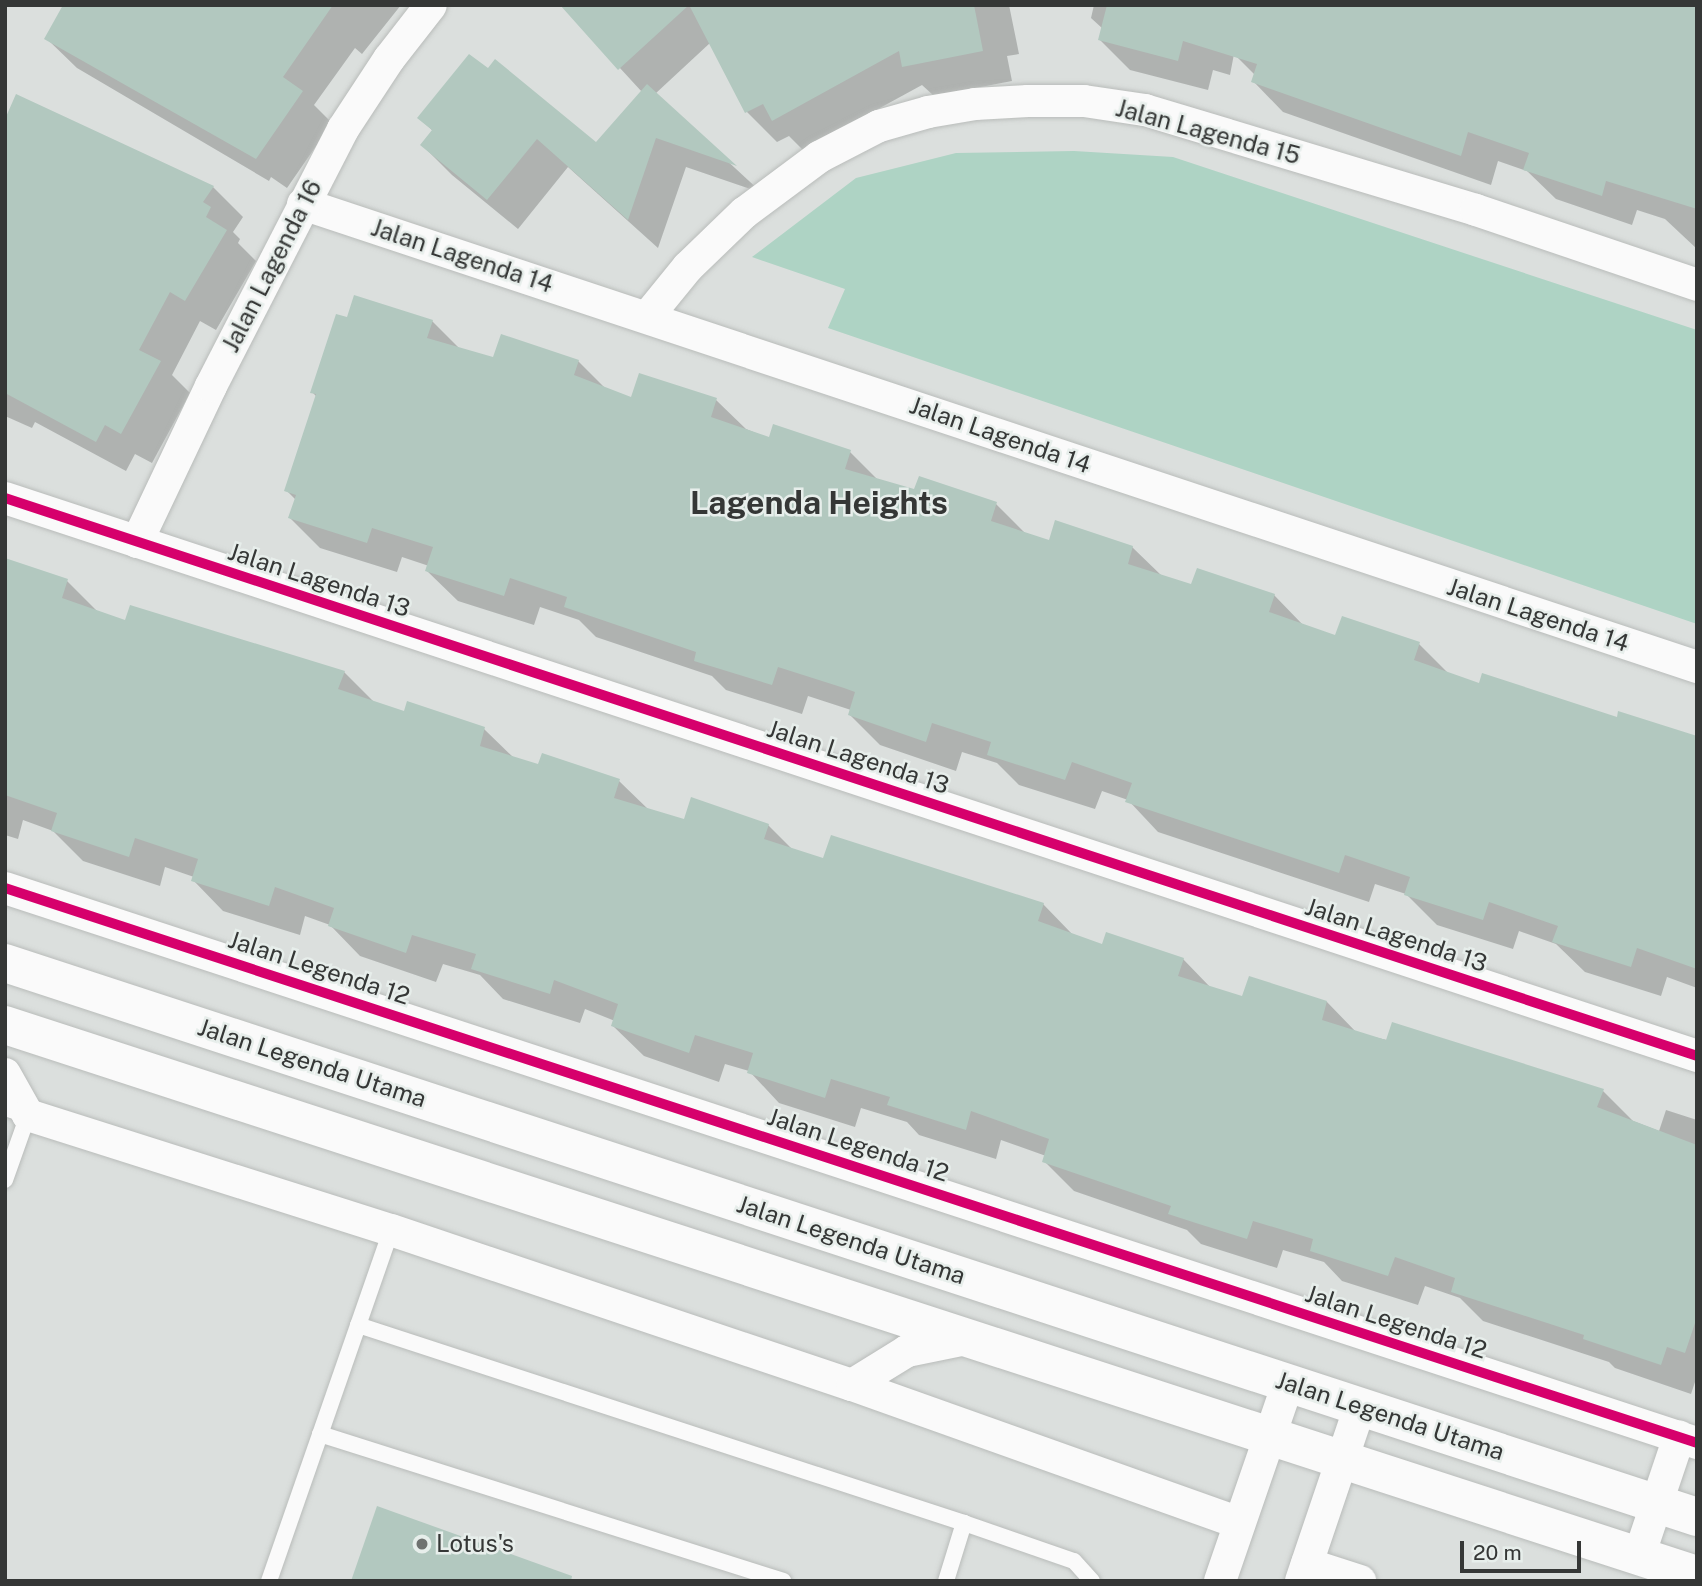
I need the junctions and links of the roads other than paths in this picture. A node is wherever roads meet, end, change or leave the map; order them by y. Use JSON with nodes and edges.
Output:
{"nodes":[{"id":1,"x":432,"y":5,"type":"edge"},
{"id":2,"x":303,"y":204,"type":"junction"},
{"id":3,"x":1697,"y":285,"type":"edge"},
{"id":4,"x":648,"y":316,"type":"junction"},
{"id":5,"x":5,"y":498,"type":"edge"},
{"id":6,"x":137,"y":542,"type":"junction"},
{"id":7,"x":1697,"y":667,"type":"edge"},
{"id":8,"x":5,"y":888,"type":"edge"},
{"id":9,"x":5,"y":963,"type":"edge"},
{"id":10,"x":5,"y":1025,"type":"edge"},
{"id":11,"x":1697,"y":1056,"type":"edge"},
{"id":12,"x":5,"y":1074,"type":"edge"},
{"id":13,"x":16,"y":1112,"type":"edge"},
{"id":14,"x":5,"y":1180,"type":"edge"},
{"id":15,"x":391,"y":1230,"type":"junction"},
{"id":16,"x":358,"y":1325,"type":"junction"},
{"id":17,"x":972,"y":1338,"type":"junction"},
{"id":18,"x":1289,"y":1383,"type":"junction"},
{"id":19,"x":852,"y":1385,"type":"junction"},
{"id":20,"x":1360,"y":1407,"type":"junction"},
{"id":21,"x":320,"y":1434,"type":"junction"},
{"id":22,"x":1270,"y":1436,"type":"junction"},
{"id":23,"x":1688,"y":1440,"type":"edge"},
{"id":24,"x":1342,"y":1459,"type":"junction"},
{"id":25,"x":1657,"y":1504,"type":"junction"},
{"id":26,"x":1697,"y":1517,"type":"edge"},
{"id":27,"x":964,"y":1523,"type":"junction"},
{"id":28,"x":1239,"y":1523,"type":"junction"},
{"id":29,"x":1639,"y":1556,"type":"junction"},
{"id":30,"x":1304,"y":1572,"type":"edge"},
{"id":31,"x":1697,"y":1575,"type":"edge"},
{"id":32,"x":268,"y":1581,"type":"edge"},
{"id":33,"x":783,"y":1581,"type":"edge"},
{"id":34,"x":946,"y":1581,"type":"edge"},
{"id":35,"x":1092,"y":1581,"type":"edge"},
{"id":36,"x":1220,"y":1581,"type":"edge"},
{"id":37,"x":1360,"y":1581,"type":"edge"}],
"edges":[{"from":1,"to":2,"type":"street","name":"Jalan Lagenda 16"},
{"from":2,"to":4,"type":"street","name":"Jalan Lagenda 14"},
{"from":2,"to":6,"type":"street","name":"Jalan Lagenda 16"},
{"from":3,"to":4,"type":"street","name":"Jalan Lagenda 15"},
{"from":4,"to":7,"type":"street","name":"Jalan Lagenda 14"},
{"from":5,"to":6,"type":"street","name":"Jalan Lagenda 13"},
{"from":6,"to":11,"type":"street","name":"Jalan Lagenda 13"},
{"from":8,"to":23,"type":"street","name":"Jalan Legenda 12"},
{"from":9,"to":18,"type":"street","name":"Jalan Legenda Utama"},
{"from":10,"to":17,"type":"street"},
{"from":12,"to":13,"type":"street"},
{"from":13,"to":14,"type":"lane"},
{"from":13,"to":15,"type":"street"},
{"from":15,"to":16,"type":"lane"},
{"from":15,"to":19,"type":"street"},
{"from":16,"to":21,"type":"lane"},
{"from":16,"to":27,"type":"lane"},
{"from":17,"to":19,"type":"street"},
{"from":17,"to":22,"type":"street"},
{"from":18,"to":20,"type":"street","name":"Jalan Legenda Utama"},
{"from":18,"to":22,"type":"street"},
{"from":19,"to":28,"type":"street"},
{"from":20,"to":24,"type":"street"},
{"from":20,"to":25,"type":"street","name":"Jalan Legenda Utama"},
{"from":21,"to":32,"type":"lane"},
{"from":21,"to":33,"type":"lane"},
{"from":22,"to":24,"type":"street"},
{"from":22,"to":28,"type":"street"},
{"from":23,"to":25,"type":"street"},
{"from":24,"to":29,"type":"street"},
{"from":24,"to":30,"type":"street"},
{"from":25,"to":26,"type":"street","name":"Jalan Legenda Utama"},
{"from":25,"to":29,"type":"street"},
{"from":27,"to":34,"type":"lane"},
{"from":27,"to":35,"type":"lane"},
{"from":28,"to":36,"type":"street"},
{"from":29,"to":31,"type":"street"},
{"from":30,"to":37,"type":"street"}]}
